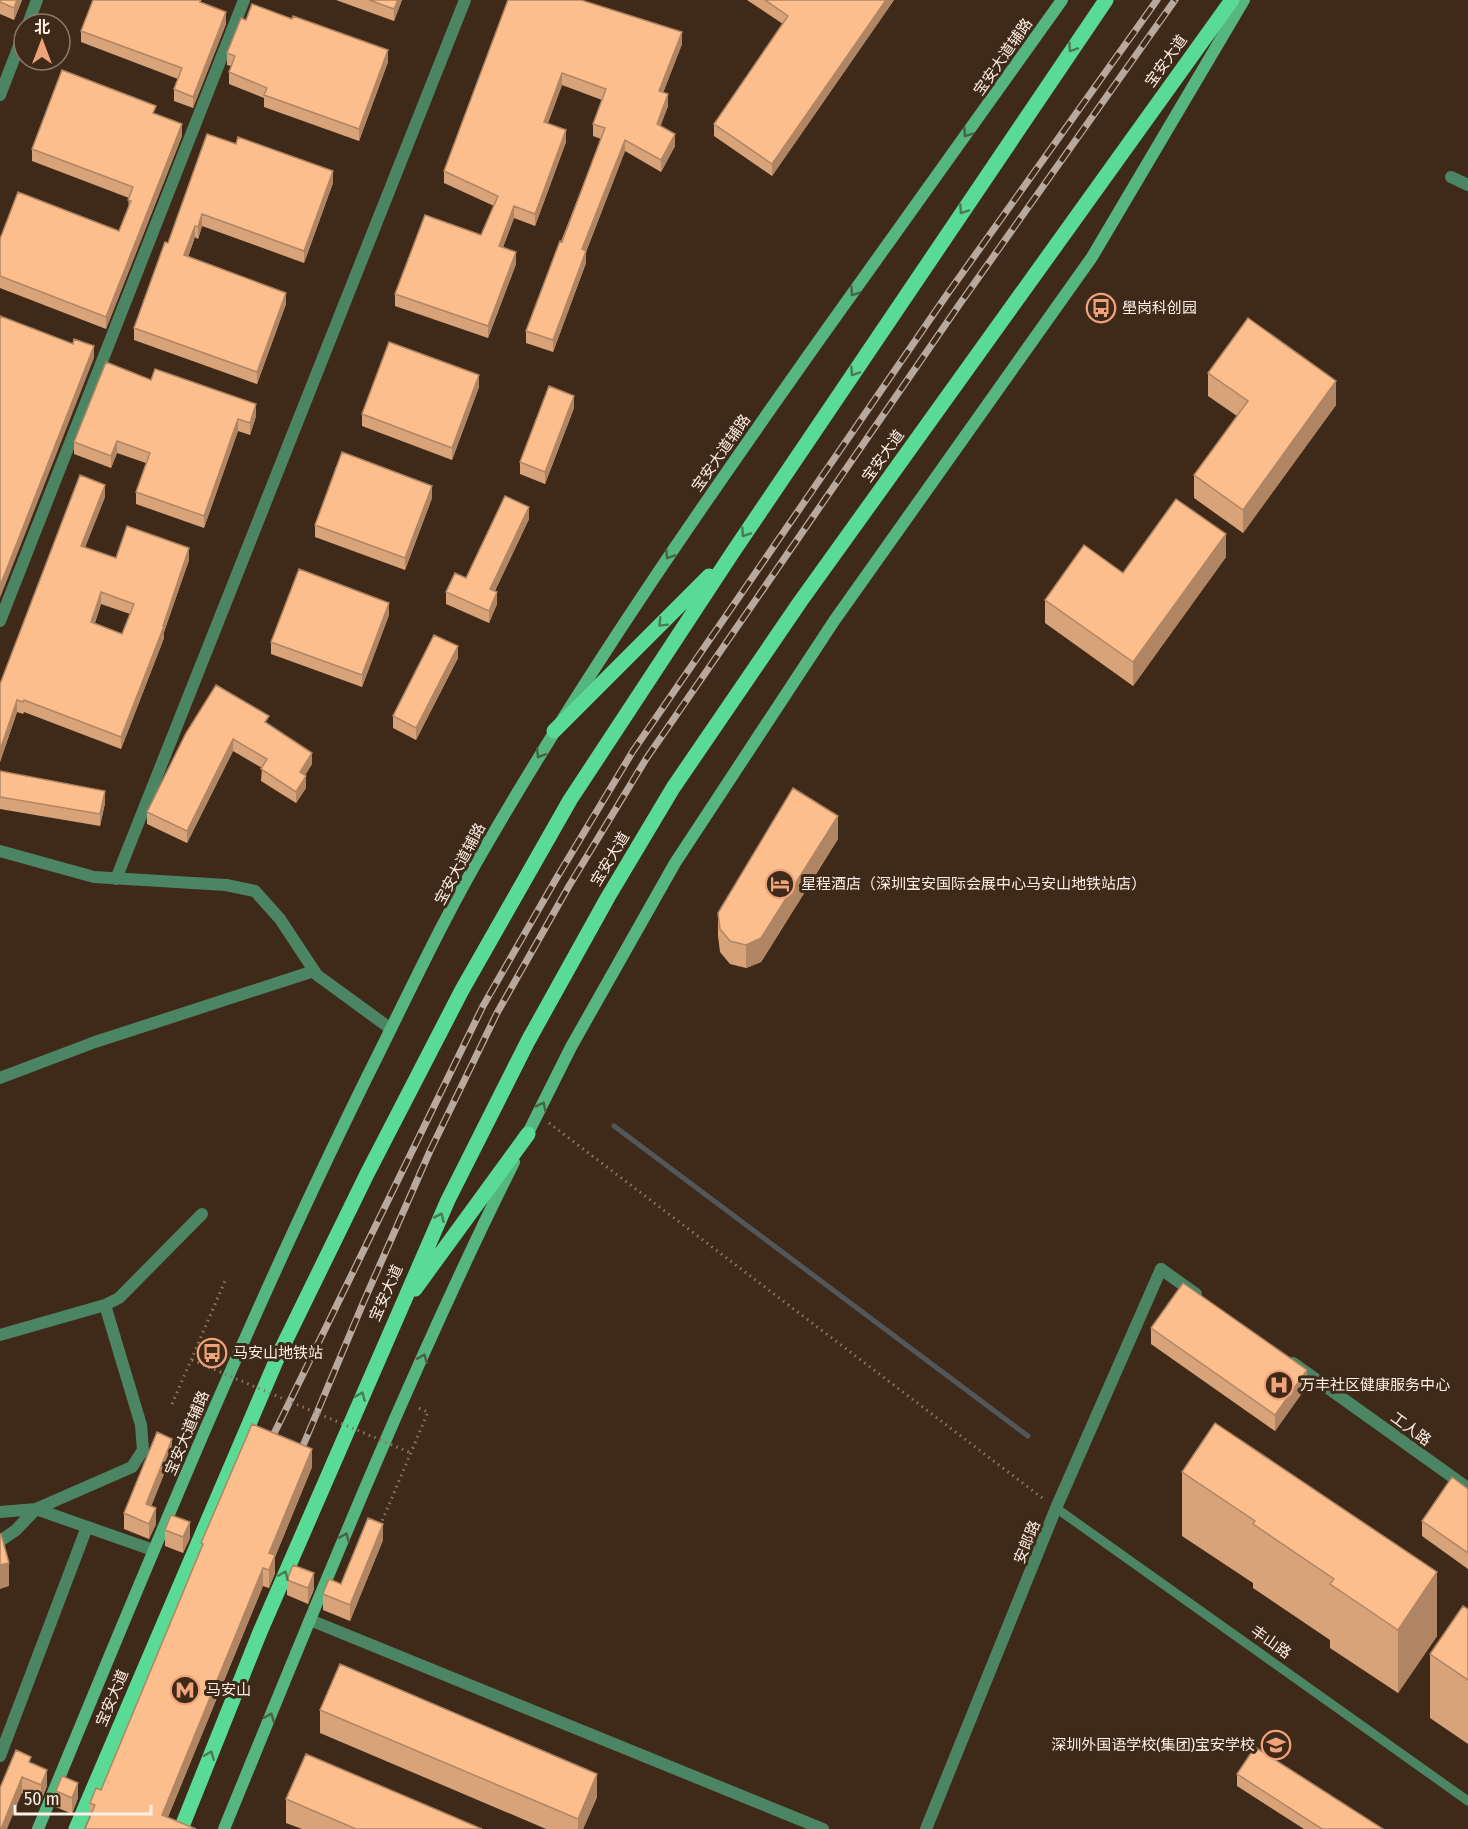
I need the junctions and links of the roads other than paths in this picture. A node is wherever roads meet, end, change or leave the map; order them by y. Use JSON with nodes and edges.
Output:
{"nodes":[{"id":1,"x":244,"y":0,"type":"edge"},
{"id":2,"x":465,"y":0,"type":"edge"},
{"id":3,"x":1062,"y":0,"type":"edge"},
{"id":4,"x":1106,"y":0,"type":"edge"},
{"id":5,"x":1232,"y":0,"type":"edge"},
{"id":6,"x":1244,"y":0,"type":"edge"},
{"id":7,"x":12,"y":64,"type":"edge"},
{"id":8,"x":0,"y":95,"type":"edge"},
{"id":9,"x":1451,"y":177,"type":"dead end"},
{"id":10,"x":1468,"y":185,"type":"edge"},
{"id":11,"x":733,"y":552,"type":"junction"},
{"id":12,"x":0,"y":621,"type":"edge"},
{"id":13,"x":554,"y":731,"type":"junction"},
{"id":14,"x":0,"y":851,"type":"edge"},
{"id":15,"x":116,"y":879,"type":"junction"},
{"id":16,"x":314,"y":970,"type":"junction"},
{"id":17,"x":391,"y":1029,"type":"junction"},
{"id":18,"x":0,"y":1077,"type":"edge"},
{"id":19,"x":528,"y":1134,"type":"junction"},
{"id":20,"x":202,"y":1214,"type":"dead end"},
{"id":21,"x":1209,"y":1303,"type":"edge"},
{"id":22,"x":105,"y":1305,"type":"junction"},
{"id":23,"x":396,"y":1315,"type":"junction"},
{"id":24,"x":0,"y":1335,"type":"edge"},
{"id":25,"x":1286,"y":1358,"type":"edge"},
{"id":26,"x":1468,"y":1488,"type":"edge"},
{"id":27,"x":1056,"y":1508,"type":"junction"},
{"id":28,"x":36,"y":1509,"type":"junction"},
{"id":29,"x":0,"y":1512,"type":"edge"},
{"id":30,"x":87,"y":1527,"type":"junction"},
{"id":31,"x":0,"y":1541,"type":"edge"},
{"id":32,"x":153,"y":1550,"type":"junction"},
{"id":33,"x":310,"y":1620,"type":"junction"},
{"id":34,"x":0,"y":1756,"type":"edge"},
{"id":35,"x":1468,"y":1801,"type":"edge"},
{"id":36,"x":38,"y":1829,"type":"edge"},
{"id":37,"x":76,"y":1829,"type":"edge"},
{"id":38,"x":181,"y":1829,"type":"edge"},
{"id":39,"x":224,"y":1829,"type":"edge"},
{"id":40,"x":823,"y":1829,"type":"edge"},
{"id":41,"x":926,"y":1829,"type":"edge"}],
"edges":[{"from":1,"to":12,"type":"street"},
{"from":2,"to":15,"type":"street"},
{"from":3,"to":13,"type":"main road","name":"宝安大道辅路","one_way":true},
{"from":4,"to":11,"type":"main road","name":"宝安大道","one_way":true},
{"from":23,"to":5,"type":"main road","name":"宝安大道","one_way":true},
{"from":19,"to":6,"type":"main road","one_way":true},
{"from":7,"to":8,"type":"street"},
{"from":9,"to":10,"type":"street"},
{"from":11,"to":13,"type":"main road","one_way":true},
{"from":11,"to":37,"type":"main road","name":"宝安大道"},
{"from":13,"to":17,"type":"main road","name":"宝安大道辅路","one_way":true},
{"from":14,"to":15,"type":"street"},
{"from":15,"to":16,"type":"street"},
{"from":16,"to":17,"type":"street"},
{"from":16,"to":18,"type":"street"},
{"from":17,"to":32,"type":"main road","name":"宝安大道辅路"},
{"from":19,"to":23,"type":"main road"},
{"from":33,"to":19,"type":"main road","one_way":true},
{"from":20,"to":22,"type":"street"},
{"from":21,"to":27,"type":"street","name":"安郎路"},
{"from":22,"to":24,"type":"street"},
{"from":22,"to":28,"type":"street"},
{"from":38,"to":23,"type":"main road","name":"宝安大道","one_way":true},
{"from":25,"to":26,"type":"street","name":"工人路"},
{"from":27,"to":35,"type":"lane","name":"丰山路"},
{"from":27,"to":41,"type":"street","name":"安郎路"},
{"from":28,"to":29,"type":"street"},
{"from":28,"to":30,"type":"street"},
{"from":28,"to":31,"type":"street"},
{"from":30,"to":32,"type":"street"},
{"from":30,"to":34,"type":"street"},
{"from":32,"to":36,"type":"main road","name":"宝安大道辅路"},
{"from":39,"to":33,"type":"main road","one_way":true},
{"from":33,"to":40,"type":"street"}]}
